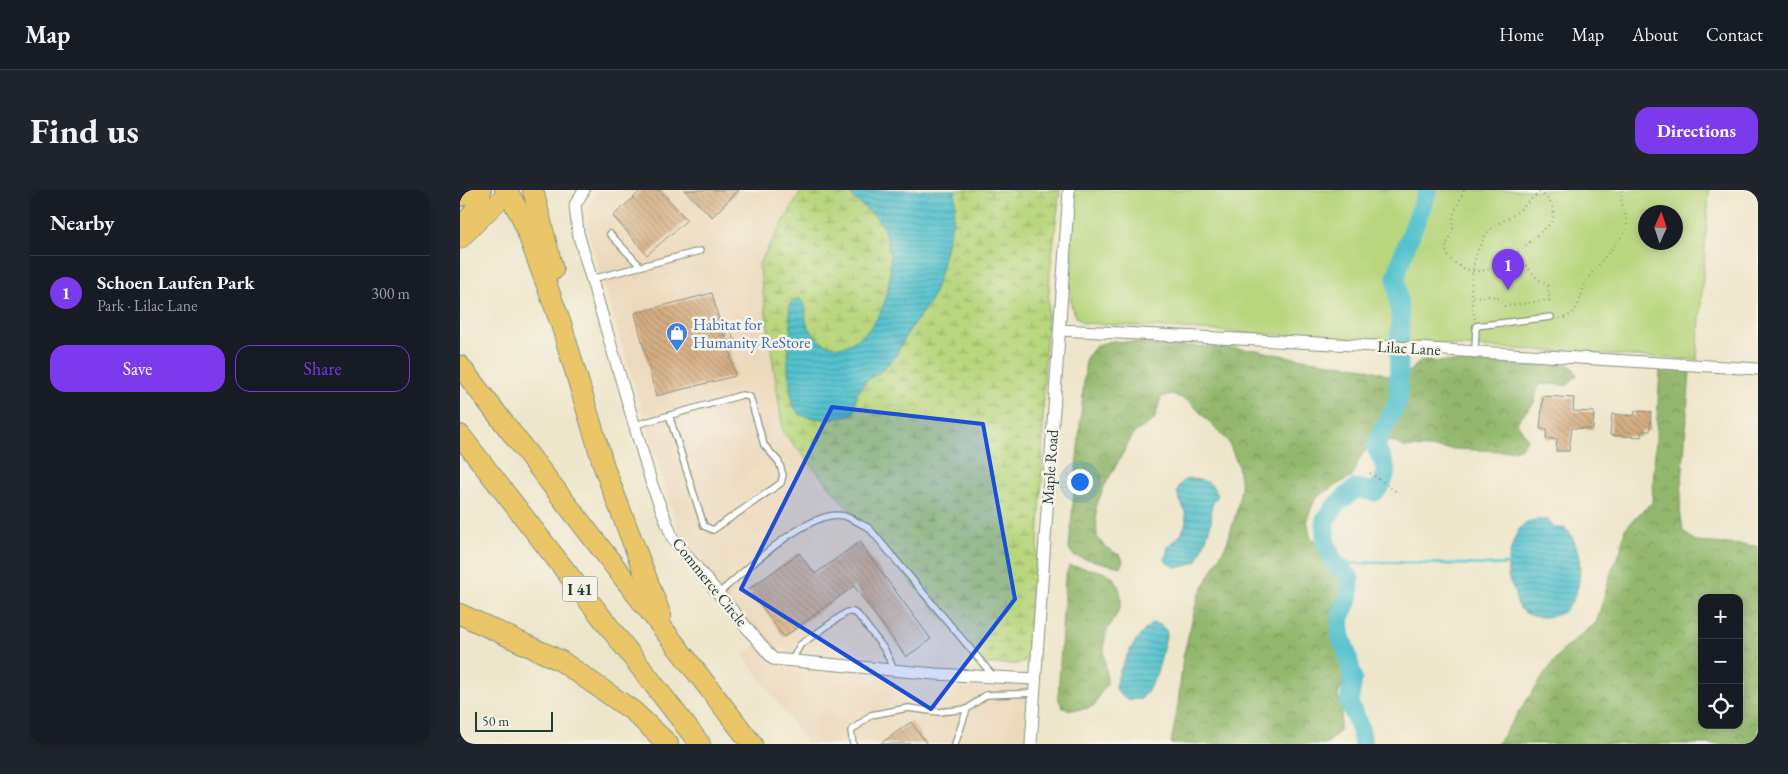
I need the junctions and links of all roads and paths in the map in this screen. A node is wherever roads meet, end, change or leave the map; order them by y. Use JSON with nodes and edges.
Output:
{"nodes":[{"id":1,"x":464,"y":190,"type":"edge"},
{"id":2,"x":481,"y":190,"type":"edge"},
{"id":3,"x":533,"y":190,"type":"edge"},
{"id":4,"x":584,"y":190,"type":"edge"},
{"id":5,"x":1069,"y":190,"type":"edge"},
{"id":6,"x":1464,"y":190,"type":"edge"},
{"id":7,"x":1622,"y":190,"type":"edge"},
{"id":8,"x":507,"y":191,"type":"edge"},
{"id":9,"x":1541,"y":191,"type":"edge"},
{"id":10,"x":460,"y":196,"type":"edge"},
{"id":11,"x":460,"y":228,"type":"edge"},
{"id":12,"x":610,"y":234,"type":"dead end"},
{"id":13,"x":460,"y":240,"type":"edge"},
{"id":14,"x":700,"y":251,"type":"dead end"},
{"id":15,"x":1516,"y":254,"type":"junction"},
{"id":16,"x":640,"y":266,"type":"junction"},
{"id":17,"x":1473,"y":272,"type":"junction"},
{"id":18,"x":592,"y":279,"type":"junction"},
{"id":19,"x":1472,"y":297,"type":"junction"},
{"id":20,"x":1551,"y":317,"type":"dead end"},
{"id":21,"x":1559,"y":318,"type":"dead end"},
{"id":22,"x":561,"y":324,"type":"junction"},
{"id":23,"x":1476,"y":326,"type":"junction"},
{"id":24,"x":1060,"y":330,"type":"junction"},
{"id":25,"x":1474,"y":352,"type":"junction"},
{"id":26,"x":460,"y":366,"type":"edge"},
{"id":27,"x":1758,"y":369,"type":"edge"},
{"id":28,"x":669,"y":415,"type":"junction"},
{"id":29,"x":635,"y":425,"type":"junction"},
{"id":30,"x":460,"y":434,"type":"edge"},
{"id":31,"x":1370,"y":472,"type":"dead end"},
{"id":32,"x":1397,"y":492,"type":"dead end"},
{"id":33,"x":719,"y":594,"type":"junction"},
{"id":34,"x":460,"y":614,"type":"edge"},
{"id":35,"x":669,"y":637,"type":"junction"},
{"id":36,"x":792,"y":660,"type":"junction"},
{"id":37,"x":894,"y":670,"type":"junction"},
{"id":38,"x":994,"y":677,"type":"junction"},
{"id":39,"x":1035,"y":679,"type":"junction"},
{"id":40,"x":1034,"y":693,"type":"junction"},
{"id":41,"x":967,"y":709,"type":"junction"},
{"id":42,"x":668,"y":744,"type":"edge"},
{"id":43,"x":700,"y":744,"type":"edge"},
{"id":44,"x":752,"y":744,"type":"edge"},
{"id":45,"x":853,"y":744,"type":"edge"},
{"id":46,"x":956,"y":744,"type":"edge"},
{"id":47,"x":1031,"y":744,"type":"edge"}],
"edges":[{"from":1,"to":10,"type":"highway"},
{"from":2,"to":11,"type":"highway"},
{"from":3,"to":22,"type":"highway"},
{"from":4,"to":18,"type":"street","name":"Commerce Circle"},
{"from":5,"to":24,"type":"street","name":"Maple Road"},
{"from":6,"to":17,"type":"path"},
{"from":7,"to":21,"type":"path"},
{"from":8,"to":13,"type":"main road"},
{"from":8,"to":22,"type":"highway"},
{"from":9,"to":15,"type":"path"},
{"from":9,"to":17,"type":"path"},
{"from":12,"to":16,"type":"lane"},
{"from":14,"to":16,"type":"lane"},
{"from":15,"to":17,"type":"path"},
{"from":15,"to":19,"type":"path"},
{"from":16,"to":18,"type":"lane"},
{"from":17,"to":19,"type":"path"},
{"from":18,"to":29,"type":"street","name":"Commerce Circle"},
{"from":19,"to":23,"type":"path"},
{"from":20,"to":23,"type":"lane"},
{"from":22,"to":35,"type":"highway"},
{"from":23,"to":25,"type":"lane"},
{"from":24,"to":25,"type":"street","name":"Lilac Lane"},
{"from":24,"to":39,"type":"street","name":"Maple Road"},
{"from":25,"to":27,"type":"street","name":"Lilac Lane"},
{"from":26,"to":35,"type":"highway","number":"I 41"},
{"from":28,"to":28,"type":"lane"},
{"from":28,"to":29,"type":"lane"},
{"from":29,"to":33,"type":"street","name":"Commerce Circle"},
{"from":30,"to":43,"type":"highway","number":"I 41"},
{"from":31,"to":32,"type":"path"},
{"from":33,"to":36,"type":"street","name":"Commerce Circle"},
{"from":33,"to":38,"type":"lane"},
{"from":34,"to":42,"type":"highway"},
{"from":35,"to":44,"type":"highway","number":"I 41"},
{"from":36,"to":37,"type":"street","name":"Commerce Circle"},
{"from":36,"to":37,"type":"lane"},
{"from":37,"to":38,"type":"street","name":"Commerce Circle"},
{"from":38,"to":39,"type":"street","name":"Commerce Circle"},
{"from":39,"to":40,"type":"street","name":"Maple Road"},
{"from":40,"to":41,"type":"lane"},
{"from":40,"to":47,"type":"street","name":"Maple Road"},
{"from":41,"to":45,"type":"lane"},
{"from":41,"to":46,"type":"lane"}]}
